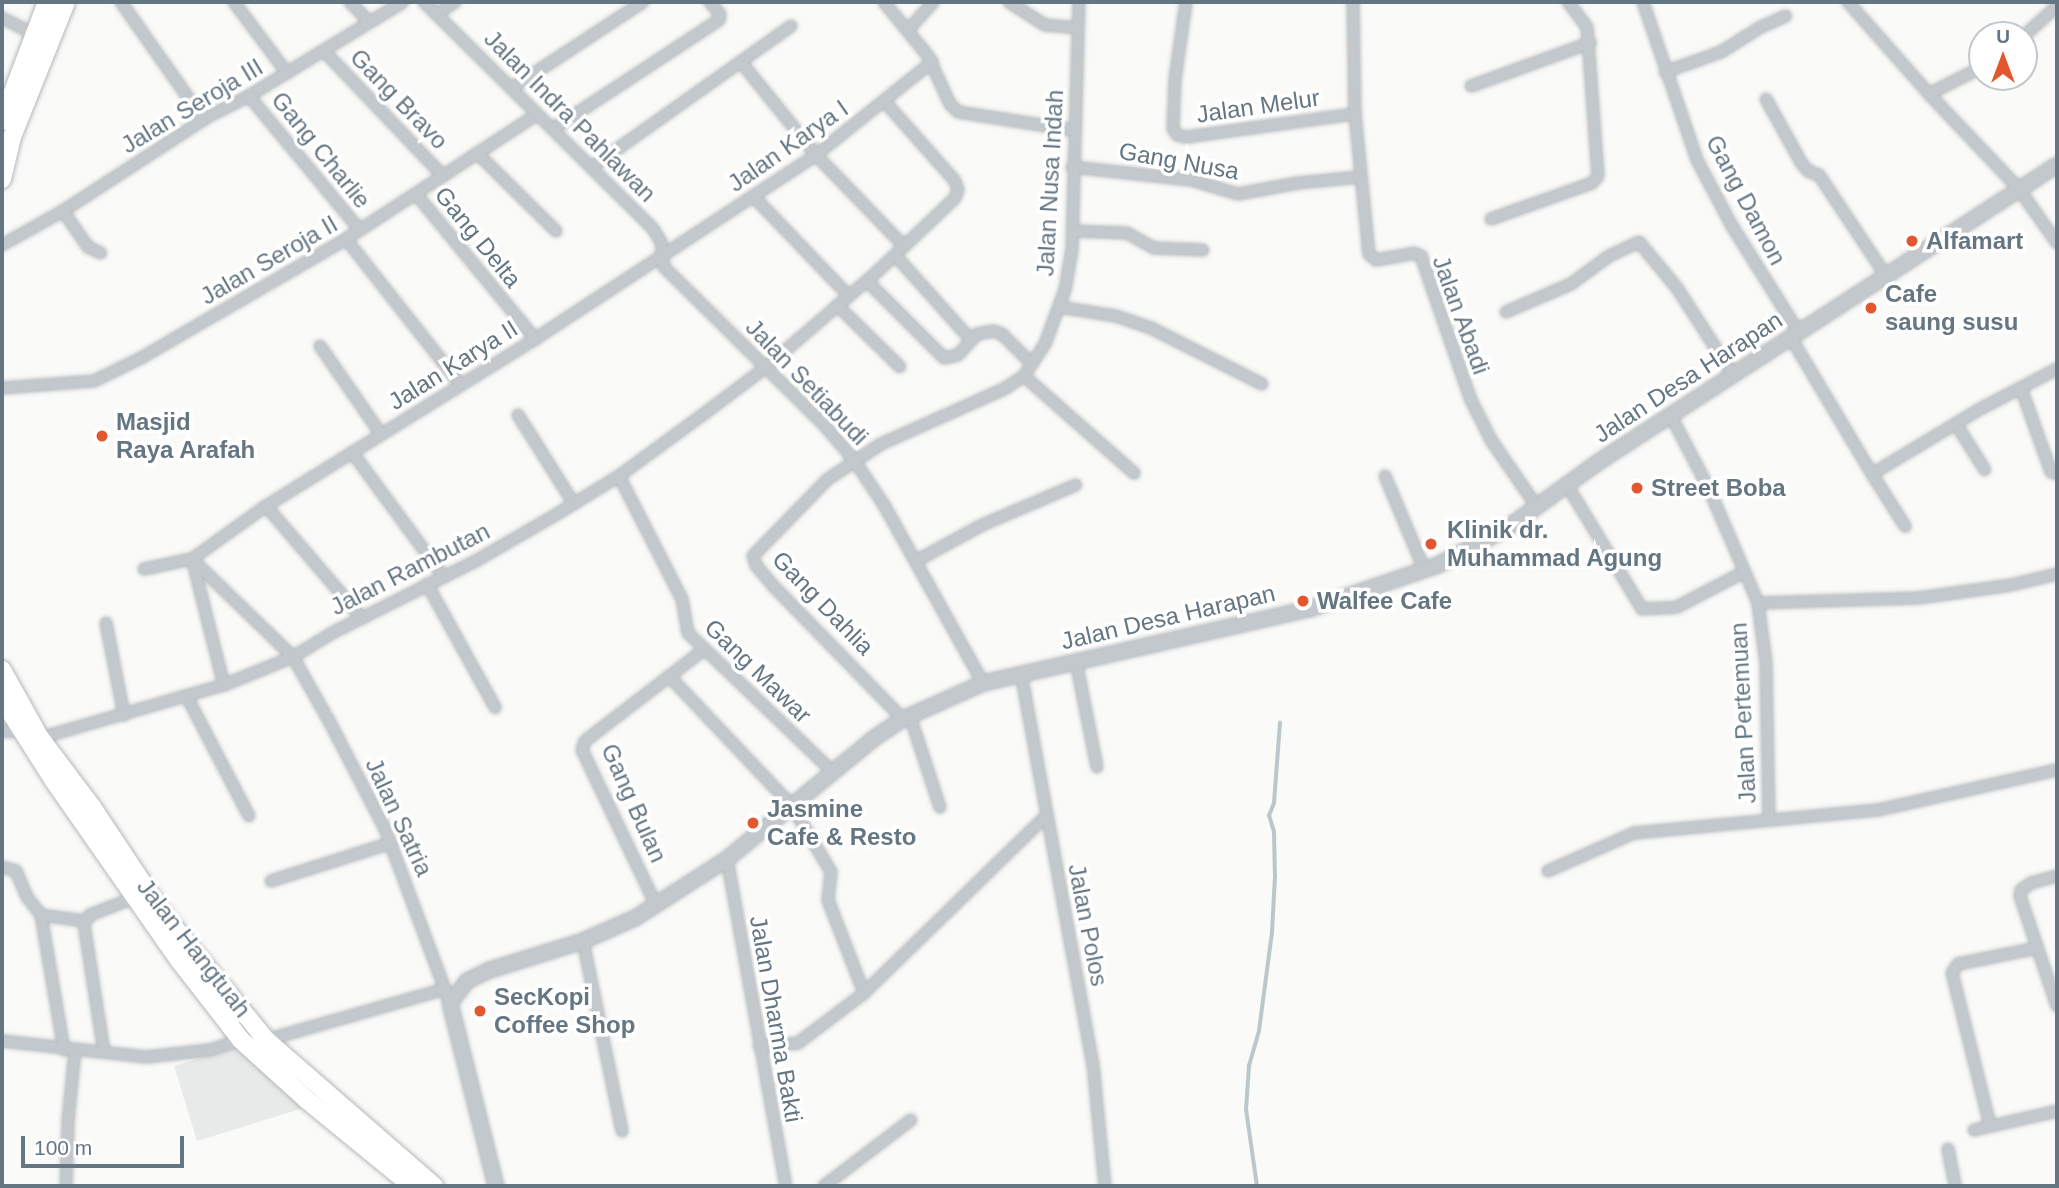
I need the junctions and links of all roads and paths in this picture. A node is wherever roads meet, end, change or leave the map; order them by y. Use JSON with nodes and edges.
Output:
{"nodes":[{"id":1,"x":121,"y":2,"type":"edge"},
{"id":2,"x":234,"y":2,"type":"edge"},
{"id":3,"x":350,"y":2,"type":"edge"},
{"id":4,"x":403,"y":2,"type":"edge"},
{"id":5,"x":424,"y":2,"type":"edge"},
{"id":6,"x":455,"y":2,"type":"edge"},
{"id":7,"x":643,"y":2,"type":"edge"},
{"id":8,"x":710,"y":2,"type":"edge"},
{"id":9,"x":884,"y":2,"type":"edge"},
{"id":10,"x":933,"y":2,"type":"edge"},
{"id":11,"x":1009,"y":2,"type":"edge"},
{"id":12,"x":1079,"y":2,"type":"edge"},
{"id":13,"x":1186,"y":2,"type":"edge"},
{"id":14,"x":1353,"y":2,"type":"edge"},
{"id":15,"x":1568,"y":2,"type":"edge"},
{"id":16,"x":1643,"y":2,"type":"edge"},
{"id":17,"x":1848,"y":2,"type":"edge"},
{"id":18,"x":63,"y":4,"type":"edge"},
{"id":19,"x":2057,"y":6,"type":"edge"},
{"id":20,"x":437,"y":14,"type":"junction"},
{"id":21,"x":1786,"y":16,"type":"dead end"},
{"id":22,"x":2,"y":18,"type":"edge"},
{"id":23,"x":369,"y":22,"type":"junction"},
{"id":24,"x":2038,"y":23,"type":"edge"},
{"id":25,"x":791,"y":26,"type":"dead end"},
{"id":26,"x":1078,"y":28,"type":"junction"},
{"id":27,"x":909,"y":29,"type":"junction"},
{"id":28,"x":43,"y":38,"type":"junction"},
{"id":29,"x":1590,"y":43,"type":"junction"},
{"id":30,"x":324,"y":51,"type":"junction"},
{"id":31,"x":741,"y":62,"type":"junction"},
{"id":32,"x":932,"y":62,"type":"junction"},
{"id":33,"x":1665,"y":72,"type":"junction"},
{"id":34,"x":287,"y":73,"type":"junction"},
{"id":35,"x":1968,"y":74,"type":"edge"},
{"id":36,"x":1471,"y":86,"type":"dead end"},
{"id":37,"x":512,"y":88,"type":"junction"},
{"id":38,"x":1929,"y":94,"type":"junction"},
{"id":39,"x":249,"y":96,"type":"junction"},
{"id":40,"x":1766,"y":99,"type":"dead end"},
{"id":41,"x":886,"y":102,"type":"junction"},
{"id":42,"x":1355,"y":114,"type":"junction"},
{"id":43,"x":536,"y":115,"type":"junction"},
{"id":44,"x":204,"y":120,"type":"junction"},
{"id":45,"x":2,"y":121,"type":"edge"},
{"id":46,"x":553,"y":129,"type":"junction"},
{"id":47,"x":1073,"y":130,"type":"junction"},
{"id":48,"x":477,"y":153,"type":"junction"},
{"id":49,"x":816,"y":155,"type":"junction"},
{"id":50,"x":2057,"y":165,"type":"edge"},
{"id":51,"x":592,"y":167,"type":"junction"},
{"id":52,"x":1072,"y":167,"type":"junction"},
{"id":53,"x":443,"y":176,"type":"junction"},
{"id":54,"x":1360,"y":177,"type":"junction"},
{"id":55,"x":2,"y":179,"type":"edge"},
{"id":56,"x":2020,"y":189,"type":"junction"},
{"id":57,"x":416,"y":194,"type":"junction"},
{"id":58,"x":754,"y":197,"type":"junction"},
{"id":59,"x":63,"y":211,"type":"junction"},
{"id":60,"x":1491,"y":219,"type":"dead end"},
{"id":61,"x":360,"y":230,"type":"junction"},
{"id":62,"x":556,"y":231,"type":"dead end"},
{"id":63,"x":1073,"y":231,"type":"junction"},
{"id":64,"x":346,"y":239,"type":"junction"},
{"id":65,"x":2057,"y":243,"type":"edge"},
{"id":66,"x":2,"y":245,"type":"edge"},
{"id":67,"x":904,"y":246,"type":"junction"},
{"id":68,"x":1203,"y":250,"type":"dead end"},
{"id":69,"x":101,"y":253,"type":"dead end"},
{"id":70,"x":895,"y":255,"type":"junction"},
{"id":71,"x":661,"y":256,"type":"junction"},
{"id":72,"x":667,"y":270,"type":"joint"},
{"id":73,"x":1886,"y":276,"type":"junction"},
{"id":74,"x":867,"y":281,"type":"junction"},
{"id":75,"x":849,"y":296,"type":"junction"},
{"id":76,"x":837,"y":305,"type":"junction"},
{"id":77,"x":1059,"y":307,"type":"junction"},
{"id":78,"x":1506,"y":312,"type":"dead end"},
{"id":79,"x":1795,"y":335,"type":"junction"},
{"id":80,"x":535,"y":339,"type":"junction"},
{"id":81,"x":971,"y":340,"type":"junction"},
{"id":82,"x":320,"y":346,"type":"dead end"},
{"id":83,"x":1032,"y":363,"type":"junction"},
{"id":84,"x":900,"y":367,"type":"dead end"},
{"id":85,"x":765,"y":368,"type":"junction"},
{"id":86,"x":2057,"y":369,"type":"edge"},
{"id":87,"x":1732,"y":375,"type":"junction"},
{"id":88,"x":1024,"y":376,"type":"junction"},
{"id":89,"x":460,"y":384,"type":"junction"},
{"id":90,"x":1262,"y":384,"type":"dead end"},
{"id":91,"x":2021,"y":387,"type":"junction"},
{"id":92,"x":2,"y":388,"type":"edge"},
{"id":93,"x":517,"y":415,"type":"dead end"},
{"id":94,"x":1671,"y":416,"type":"junction"},
{"id":95,"x":1956,"y":424,"type":"junction"},
{"id":96,"x":382,"y":434,"type":"junction"},
{"id":97,"x":352,"y":453,"type":"junction"},
{"id":98,"x":854,"y":460,"type":"junction"},
{"id":99,"x":1985,"y":470,"type":"dead end"},
{"id":100,"x":1134,"y":473,"type":"dead end"},
{"id":101,"x":1872,"y":474,"type":"junction"},
{"id":102,"x":2057,"y":474,"type":"edge"},
{"id":103,"x":619,"y":476,"type":"junction"},
{"id":104,"x":1385,"y":476,"type":"dead end"},
{"id":105,"x":1076,"y":485,"type":"dead end"},
{"id":106,"x":1567,"y":485,"type":"junction"},
{"id":107,"x":574,"y":503,"type":"junction"},
{"id":108,"x":266,"y":506,"type":"junction"},
{"id":109,"x":1536,"y":507,"type":"junction"},
{"id":110,"x":1905,"y":526,"type":"dead end"},
{"id":111,"x":192,"y":559,"type":"junction"},
{"id":112,"x":916,"y":561,"type":"junction"},
{"id":113,"x":144,"y":569,"type":"dead end"},
{"id":114,"x":1424,"y":569,"type":"junction"},
{"id":115,"x":1744,"y":572,"type":"junction"},
{"id":116,"x":2057,"y":574,"type":"edge"},
{"id":117,"x":443,"y":576,"type":"junction"},
{"id":118,"x":427,"y":584,"type":"junction"},
{"id":119,"x":1758,"y":603,"type":"junction"},
{"id":120,"x":362,"y":618,"type":"junction"},
{"id":121,"x":106,"y":624,"type":"dead end"},
{"id":122,"x":705,"y":649,"type":"junction"},
{"id":123,"x":293,"y":657,"type":"junction"},
{"id":124,"x":1076,"y":661,"type":"junction"},
{"id":125,"x":2,"y":670,"type":"edge"},
{"id":126,"x":1021,"y":673,"type":"junction"},
{"id":127,"x":668,"y":676,"type":"junction"},
{"id":128,"x":983,"y":682,"type":"junction"},
{"id":129,"x":224,"y":685,"type":"junction"},
{"id":130,"x":187,"y":697,"type":"junction"},
{"id":131,"x":2,"y":699,"type":"edge"},
{"id":132,"x":495,"y":707,"type":"dead end"},
{"id":133,"x":124,"y":715,"type":"junction"},
{"id":134,"x":907,"y":718,"type":"junction"},
{"id":135,"x":2,"y":731,"type":"edge"},
{"id":136,"x":31,"y":735,"type":"junction"},
{"id":137,"x":1097,"y":767,"type":"dead end"},
{"id":138,"x":2057,"y":770,"type":"edge"},
{"id":139,"x":832,"y":771,"type":"junction"},
{"id":140,"x":792,"y":806,"type":"junction"},
{"id":141,"x":940,"y":807,"type":"dead end"},
{"id":142,"x":85,"y":810,"type":"junction"},
{"id":143,"x":248,"y":816,"type":"dead end"},
{"id":144,"x":1046,"y":816,"type":"junction"},
{"id":145,"x":1769,"y":818,"type":"junction"},
{"id":146,"x":391,"y":843,"type":"junction"},
{"id":147,"x":727,"y":859,"type":"junction"},
{"id":148,"x":2,"y":867,"type":"edge"},
{"id":149,"x":1548,"y":871,"type":"dead end"},
{"id":150,"x":2057,"y":876,"type":"edge"},
{"id":151,"x":271,"y":881,"type":"dead end"},
{"id":152,"x":135,"y":897,"type":"junction"},
{"id":153,"x":656,"y":905,"type":"junction"},
{"id":154,"x":41,"y":915,"type":"junction"},
{"id":155,"x":85,"y":921,"type":"junction"},
{"id":156,"x":583,"y":941,"type":"junction"},
{"id":157,"x":2037,"y":948,"type":"junction"},
{"id":158,"x":864,"y":993,"type":"junction"},
{"id":159,"x":447,"y":996,"type":"junction"},
{"id":160,"x":2057,"y":1006,"type":"edge"},
{"id":161,"x":241,"y":1040,"type":"junction"},
{"id":162,"x":266,"y":1040,"type":"junction"},
{"id":163,"x":2,"y":1041,"type":"edge"},
{"id":164,"x":759,"y":1046,"type":"junction"},
{"id":165,"x":69,"y":1051,"type":"junction"},
{"id":166,"x":104,"y":1052,"type":"junction"},
{"id":167,"x":2057,"y":1111,"type":"edge"},
{"id":168,"x":911,"y":1120,"type":"dead end"},
{"id":169,"x":1990,"y":1125,"type":"junction"},
{"id":170,"x":1974,"y":1130,"type":"dead end"},
{"id":171,"x":622,"y":1131,"type":"dead end"},
{"id":172,"x":1948,"y":1149,"type":"dead end"},
{"id":173,"x":66,"y":1186,"type":"edge"},
{"id":174,"x":412,"y":1186,"type":"edge"},
{"id":175,"x":434,"y":1186,"type":"edge"},
{"id":176,"x":496,"y":1186,"type":"edge"},
{"id":177,"x":786,"y":1186,"type":"edge"},
{"id":178,"x":824,"y":1186,"type":"edge"},
{"id":179,"x":1105,"y":1186,"type":"edge"},
{"id":180,"x":1955,"y":1186,"type":"edge"}],
"edges":[{"from":1,"to":44,"type":"street"},
{"from":2,"to":34,"type":"street"},
{"from":3,"to":23,"type":"street"},
{"from":4,"to":23,"type":"street","name":"Jalan Seroja III"},
{"from":5,"to":20,"type":"street","name":"Jalan Indra Pahlawan"},
{"from":6,"to":20,"type":"street"},
{"from":7,"to":37,"type":"street"},
{"from":8,"to":46,"type":"street"},
{"from":9,"to":27,"type":"street"},
{"from":10,"to":27,"type":"street"},
{"from":11,"to":26,"type":"street"},
{"from":12,"to":26,"type":"street","name":"Jalan Nusa Indah"},
{"from":13,"to":42,"type":"street","name":"Jalan Melur"},
{"from":14,"to":42,"type":"street","name":"Jalan Abadi"},
{"from":15,"to":29,"type":"street"},
{"from":16,"to":33,"type":"street","name":"Gang Damon"},
{"from":17,"to":38,"type":"street"},
{"from":18,"to":28,"type":"highway"},
{"from":19,"to":24,"type":"street"},
{"from":20,"to":37,"type":"street","name":"Jalan Indra Pahlawan"},
{"from":21,"to":33,"type":"street"},
{"from":22,"to":28,"type":"street"},
{"from":23,"to":30,"type":"street","name":"Jalan Seroja III"},
{"from":25,"to":31,"type":"street"},
{"from":26,"to":47,"type":"street","name":"Jalan Nusa Indah"},
{"from":27,"to":32,"type":"street"},
{"from":28,"to":45,"type":"highway"},
{"from":28,"to":55,"type":"highway"},
{"from":29,"to":36,"type":"street"},
{"from":29,"to":60,"type":"street"},
{"from":30,"to":34,"type":"street","name":"Jalan Seroja III"},
{"from":30,"to":53,"type":"street","name":"Gang Bravo"},
{"from":31,"to":49,"type":"street"},
{"from":31,"to":51,"type":"street"},
{"from":32,"to":41,"type":"street","name":"Jalan Karya I"},
{"from":32,"to":47,"type":"street"},
{"from":33,"to":79,"type":"street","name":"Gang Damon"},
{"from":34,"to":39,"type":"street","name":"Jalan Seroja III"},
{"from":35,"to":38,"type":"street"},
{"from":37,"to":43,"type":"street","name":"Jalan Indra Pahlawan"},
{"from":38,"to":56,"type":"street"},
{"from":39,"to":44,"type":"street","name":"Jalan Seroja III"},
{"from":39,"to":61,"type":"street","name":"Gang Charlie"},
{"from":40,"to":73,"type":"street"},
{"from":41,"to":49,"type":"street","name":"Jalan Karya I"},
{"from":41,"to":67,"type":"street","name":"Jalan Rambutan"},
{"from":42,"to":54,"type":"street","name":"Jalan Abadi"},
{"from":43,"to":46,"type":"street","name":"Jalan Indra Pahlawan"},
{"from":43,"to":48,"type":"street","name":"Jalan Seroja II"},
{"from":44,"to":59,"type":"street","name":"Jalan Seroja III"},
{"from":46,"to":51,"type":"street","name":"Jalan Indra Pahlawan"},
{"from":47,"to":52,"type":"street","name":"Jalan Nusa Indah"},
{"from":48,"to":53,"type":"street","name":"Jalan Seroja II"},
{"from":48,"to":62,"type":"street"},
{"from":49,"to":58,"type":"street","name":"Jalan Karya I"},
{"from":49,"to":67,"type":"street"},
{"from":50,"to":56,"type":"street","name":"Jalan Desa Harapan"},
{"from":51,"to":71,"type":"street","name":"Jalan Indra Pahlawan"},
{"from":52,"to":54,"type":"street","name":"Gang Nusa"},
{"from":52,"to":63,"type":"street","name":"Jalan Nusa Indah"},
{"from":53,"to":57,"type":"street","name":"Jalan Seroja II"},
{"from":54,"to":109,"type":"street","name":"Jalan Abadi"},
{"from":56,"to":65,"type":"street"},
{"from":56,"to":73,"type":"street","name":"Jalan Desa Harapan"},
{"from":57,"to":61,"type":"street","name":"Jalan Seroja II"},
{"from":57,"to":80,"type":"street","name":"Gang Delta"},
{"from":58,"to":71,"type":"street","name":"Jalan Karya I"},
{"from":58,"to":75,"type":"street"},
{"from":59,"to":66,"type":"street","name":"Jalan Seroja III"},
{"from":59,"to":69,"type":"street"},
{"from":61,"to":64,"type":"street","name":"Jalan Seroja II"},
{"from":63,"to":68,"type":"street"},
{"from":63,"to":77,"type":"street","name":"Jalan Nusa Indah"},
{"from":64,"to":89,"type":"street"},
{"from":64,"to":92,"type":"street","name":"Jalan Seroja II"},
{"from":67,"to":70,"type":"street","name":"Jalan Rambutan"},
{"from":70,"to":74,"type":"street","name":"Jalan Rambutan"},
{"from":70,"to":81,"type":"street"},
{"from":71,"to":72,"type":"street","name":"Jalan Indra Pahlawan"},
{"from":71,"to":80,"type":"street","name":"Jalan Karya II"},
{"from":72,"to":85,"type":"street","name":"Jalan Setiabudi"},
{"from":73,"to":79,"type":"street","name":"Jalan Desa Harapan"},
{"from":74,"to":75,"type":"street","name":"Jalan Rambutan"},
{"from":74,"to":81,"type":"street"},
{"from":75,"to":76,"type":"street","name":"Jalan Rambutan"},
{"from":76,"to":84,"type":"street"},
{"from":76,"to":85,"type":"street","name":"Jalan Rambutan"},
{"from":77,"to":83,"type":"street","name":"Jalan Nusa Indah"},
{"from":77,"to":90,"type":"street"},
{"from":78,"to":87,"type":"street"},
{"from":79,"to":87,"type":"street","name":"Jalan Desa Harapan"},
{"from":79,"to":101,"type":"street","name":"Gang Damon"},
{"from":80,"to":89,"type":"street","name":"Jalan Karya II"},
{"from":81,"to":83,"type":"street"},
{"from":82,"to":96,"type":"street"},
{"from":83,"to":88,"type":"street","name":"Jalan Nusa Indah"},
{"from":85,"to":98,"type":"street","name":"Jalan Setiabudi"},
{"from":85,"to":103,"type":"street","name":"Jalan Rambutan"},
{"from":86,"to":91,"type":"street"},
{"from":87,"to":94,"type":"street","name":"Jalan Desa Harapan"},
{"from":88,"to":98,"type":"street"},
{"from":88,"to":100,"type":"street"},
{"from":89,"to":96,"type":"street","name":"Jalan Karya II"},
{"from":91,"to":95,"type":"street"},
{"from":91,"to":102,"type":"street"},
{"from":93,"to":107,"type":"street"},
{"from":94,"to":106,"type":"street","name":"Jalan Desa Harapan"},
{"from":94,"to":115,"type":"street","name":"Jalan Pertemuan"},
{"from":95,"to":99,"type":"street"},
{"from":95,"to":101,"type":"street"},
{"from":96,"to":97,"type":"street","name":"Jalan Karya II"},
{"from":97,"to":108,"type":"street","name":"Jalan Karya II"},
{"from":97,"to":117,"type":"street"},
{"from":98,"to":112,"type":"street","name":"Jalan Setiabudi"},
{"from":98,"to":134,"type":"street","name":"Gang Dahlia"},
{"from":101,"to":110,"type":"street","name":"Gang Damon"},
{"from":103,"to":107,"type":"street","name":"Jalan Rambutan"},
{"from":103,"to":122,"type":"street","name":"Gang Mawar"},
{"from":104,"to":114,"type":"street"},
{"from":105,"to":112,"type":"street"},
{"from":106,"to":109,"type":"street","name":"Jalan Desa Harapan"},
{"from":106,"to":115,"type":"street"},
{"from":107,"to":117,"type":"street","name":"Jalan Rambutan"},
{"from":108,"to":111,"type":"street","name":"Jalan Karya II"},
{"from":108,"to":120,"type":"street"},
{"from":109,"to":114,"type":"street","name":"Jalan Desa Harapan"},
{"from":111,"to":113,"type":"street"},
{"from":111,"to":123,"type":"street","name":"Jalan Satria"},
{"from":111,"to":129,"type":"street"},
{"from":112,"to":128,"type":"street","name":"Jalan Setiabudi"},
{"from":114,"to":124,"type":"street","name":"Jalan Desa Harapan"},
{"from":115,"to":119,"type":"street","name":"Jalan Pertemuan"},
{"from":116,"to":119,"type":"street"},
{"from":117,"to":118,"type":"street","name":"Jalan Rambutan"},
{"from":118,"to":120,"type":"street","name":"Jalan Rambutan"},
{"from":118,"to":132,"type":"street"},
{"from":119,"to":145,"type":"street","name":"Jalan Pertemuan"},
{"from":120,"to":123,"type":"street","name":"Jalan Rambutan"},
{"from":121,"to":133,"type":"street"},
{"from":122,"to":127,"type":"street","name":"Gang Bulan"},
{"from":122,"to":139,"type":"street","name":"Gang Mawar"},
{"from":123,"to":129,"type":"street","name":"Jalan Rambutan"},
{"from":123,"to":146,"type":"street","name":"Jalan Satria"},
{"from":124,"to":126,"type":"street","name":"Jalan Desa Harapan"},
{"from":124,"to":137,"type":"street"},
{"from":125,"to":136,"type":"highway","name":"Jalan Hangtuah"},
{"from":126,"to":128,"type":"street","name":"Jalan Desa Harapan"},
{"from":126,"to":144,"type":"street","name":"Jalan Polos"},
{"from":127,"to":140,"type":"street"},
{"from":127,"to":153,"type":"street","name":"Gang Bulan"},
{"from":128,"to":134,"type":"street","name":"Jalan Desa Harapan"},
{"from":129,"to":130,"type":"street","name":"Jalan Rambutan"},
{"from":130,"to":133,"type":"street","name":"Jalan Rambutan"},
{"from":130,"to":143,"type":"street"},
{"from":131,"to":136,"type":"highway","name":"Jalan Hangtuah"},
{"from":133,"to":136,"type":"street","name":"Jalan Rambutan"},
{"from":134,"to":139,"type":"street","name":"Jalan Desa Harapan"},
{"from":134,"to":141,"type":"street"},
{"from":135,"to":136,"type":"street","name":"Jalan Rambutan"},
{"from":136,"to":142,"type":"highway","name":"Jalan Hangtuah"},
{"from":138,"to":145,"type":"street"},
{"from":139,"to":140,"type":"street","name":"Jalan Desa Harapan"},
{"from":140,"to":147,"type":"street","name":"Jalan Desa Harapan"},
{"from":140,"to":158,"type":"street"},
{"from":142,"to":152,"type":"highway","name":"Jalan Hangtuah"},
{"from":142,"to":162,"type":"highway","name":"Jalan Hangtuah"},
{"from":144,"to":158,"type":"street"},
{"from":144,"to":179,"type":"street","name":"Jalan Polos"},
{"from":145,"to":149,"type":"street"},
{"from":146,"to":151,"type":"street"},
{"from":146,"to":159,"type":"street","name":"Jalan Satria"},
{"from":147,"to":153,"type":"street","name":"Jalan Desa Harapan"},
{"from":147,"to":164,"type":"street","name":"Jalan Dharma Bakti"},
{"from":148,"to":154,"type":"street"},
{"from":150,"to":157,"type":"street"},
{"from":152,"to":155,"type":"street"},
{"from":152,"to":161,"type":"highway","name":"Jalan Hangtuah"},
{"from":153,"to":156,"type":"street","name":"Jalan Desa Harapan"},
{"from":154,"to":155,"type":"street"},
{"from":154,"to":165,"type":"street"},
{"from":155,"to":166,"type":"street"},
{"from":156,"to":159,"type":"street","name":"Jalan Desa Harapan"},
{"from":156,"to":171,"type":"street"},
{"from":157,"to":160,"type":"street"},
{"from":157,"to":169,"type":"street"},
{"from":158,"to":164,"type":"street"},
{"from":159,"to":162,"type":"street"},
{"from":159,"to":176,"type":"street"},
{"from":161,"to":166,"type":"street"},
{"from":161,"to":174,"type":"highway","name":"Jalan Hangtuah"},
{"from":162,"to":175,"type":"highway","name":"Jalan Hangtuah"},
{"from":163,"to":165,"type":"street"},
{"from":164,"to":177,"type":"street","name":"Jalan Dharma Bakti"},
{"from":165,"to":166,"type":"street"},
{"from":165,"to":173,"type":"street"},
{"from":167,"to":169,"type":"street"},
{"from":168,"to":178,"type":"street"},
{"from":169,"to":170,"type":"street"},
{"from":172,"to":180,"type":"street"}]}
